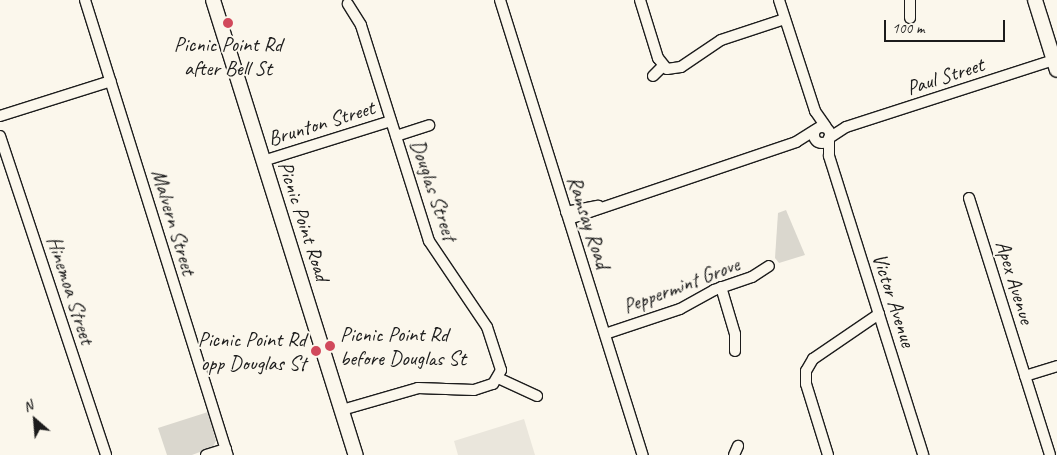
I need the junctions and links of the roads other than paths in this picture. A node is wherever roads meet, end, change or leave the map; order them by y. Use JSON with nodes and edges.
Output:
{"nodes":[{"id":1,"x":85,"y":0,"type":"edge"},
{"id":2,"x":213,"y":0,"type":"edge"},
{"id":3,"x":500,"y":0,"type":"edge"},
{"id":4,"x":640,"y":0,"type":"edge"},
{"id":5,"x":779,"y":0,"type":"edge"},
{"id":6,"x":910,"y":0,"type":"edge"},
{"id":7,"x":1035,"y":0,"type":"edge"},
{"id":8,"x":348,"y":4,"type":"dead end"},
{"id":9,"x":910,"y":18,"type":"dead end"},
{"id":10,"x":785,"y":19,"type":"junction"},
{"id":11,"x":1056,"y":65,"type":"edge"},
{"id":12,"x":663,"y":66,"type":"junction"},
{"id":13,"x":653,"y":76,"type":"dead end"},
{"id":14,"x":111,"y":81,"type":"junction"},
{"id":15,"x":0,"y":116,"type":"edge"},
{"id":16,"x":391,"y":121,"type":"junction"},
{"id":17,"x":429,"y":126,"type":"dead end"},
{"id":18,"x":822,"y":134,"type":"junction"},
{"id":19,"x":0,"y":136,"type":"edge"},
{"id":20,"x":396,"y":136,"type":"junction"},
{"id":21,"x":263,"y":160,"type":"junction"},
{"id":22,"x":969,"y":198,"type":"dead end"},
{"id":23,"x":568,"y":215,"type":"junction"},
{"id":24,"x":769,"y":266,"type":"dead end"},
{"id":25,"x":721,"y":287,"type":"junction"},
{"id":26,"x":879,"y":314,"type":"junction"},
{"id":27,"x":605,"y":334,"type":"junction"},
{"id":28,"x":735,"y":351,"type":"dead end"},
{"id":29,"x":1057,"y":366,"type":"edge"},
{"id":30,"x":1025,"y":376,"type":"junction"},
{"id":31,"x":498,"y":378,"type":"junction"},
{"id":32,"x":538,"y":396,"type":"dead end"},
{"id":33,"x":342,"y":410,"type":"junction"},
{"id":34,"x":227,"y":452,"type":"edge"},
{"id":35,"x":106,"y":455,"type":"edge"},
{"id":36,"x":206,"y":455,"type":"edge"},
{"id":37,"x":356,"y":455,"type":"edge"},
{"id":38,"x":643,"y":455,"type":"edge"},
{"id":39,"x":828,"y":455,"type":"edge"},
{"id":40,"x":924,"y":455,"type":"edge"},
{"id":41,"x":1050,"y":455,"type":"edge"}],
"edges":[{"from":1,"to":14,"type":"street","name":"Malvern Street"},
{"from":2,"to":21,"type":"street","name":"Picnic Point Road"},
{"from":3,"to":23,"type":"street","name":"Ramsay Road"},
{"from":4,"to":12,"type":"street"},
{"from":5,"to":10,"type":"street","name":"Victor Avenue"},
{"from":6,"to":9,"type":"street"},
{"from":7,"to":11,"type":"street"},
{"from":8,"to":16,"type":"street","name":"Douglas Street"},
{"from":10,"to":12,"type":"street"},
{"from":10,"to":18,"type":"street","name":"Victor Avenue"},
{"from":11,"to":18,"type":"street","name":"Paul Street"},
{"from":12,"to":13,"type":"street"},
{"from":14,"to":15,"type":"street"},
{"from":14,"to":34,"type":"street","name":"Malvern Street"},
{"from":16,"to":20,"type":"street","name":"Douglas Street"},
{"from":16,"to":21,"type":"street","name":"Brunton Street"},
{"from":17,"to":20,"type":"street"},
{"from":18,"to":23,"type":"street","name":"Paul Street"},
{"from":18,"to":26,"type":"street","name":"Victor Avenue"},
{"from":19,"to":35,"type":"street","name":"Hinemoa Street"},
{"from":20,"to":31,"type":"street","name":"Douglas Street"},
{"from":21,"to":33,"type":"street","name":"Picnic Point Road"},
{"from":22,"to":30,"type":"street","name":"Apex Avenue"},
{"from":23,"to":27,"type":"street","name":"Ramsay Road"},
{"from":24,"to":25,"type":"street","name":"Peppermint Grove"},
{"from":25,"to":27,"type":"street","name":"Peppermint Grove"},
{"from":25,"to":28,"type":"street"},
{"from":26,"to":39,"type":"street"},
{"from":26,"to":40,"type":"street","name":"Victor Avenue"},
{"from":27,"to":38,"type":"street","name":"Ramsay Road"},
{"from":29,"to":30,"type":"street"},
{"from":30,"to":41,"type":"street","name":"Apex Avenue"},
{"from":31,"to":32,"type":"street"},
{"from":31,"to":33,"type":"street"},
{"from":33,"to":37,"type":"street","name":"Picnic Point Road"},
{"from":34,"to":36,"type":"street"}]}
